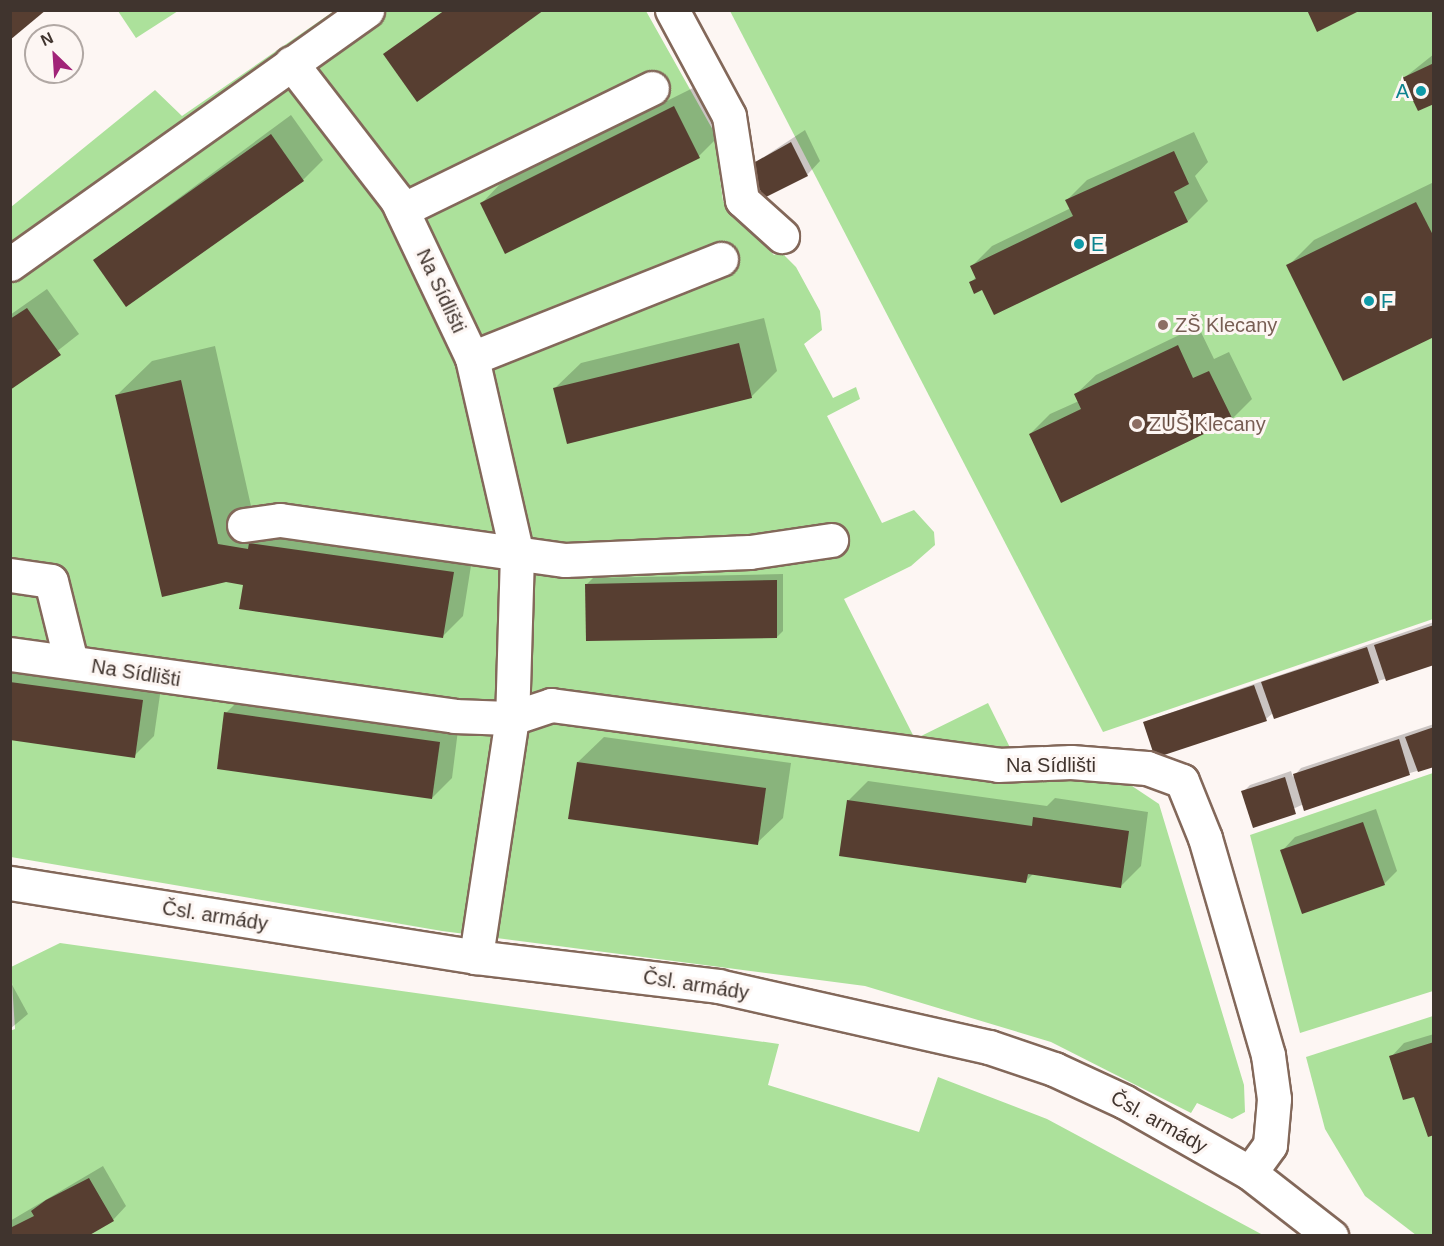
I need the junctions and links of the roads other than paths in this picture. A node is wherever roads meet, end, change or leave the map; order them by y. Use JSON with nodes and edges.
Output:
{"nodes":[{"id":1,"x":367,"y":10,"type":"edge"},
{"id":2,"x":672,"y":10,"type":"edge"},
{"id":3,"x":291,"y":63,"type":"junction"},
{"id":4,"x":652,"y":88,"type":"dead end"},
{"id":5,"x":402,"y":210,"type":"junction"},
{"id":6,"x":782,"y":236,"type":"dead end"},
{"id":7,"x":721,"y":259,"type":"dead end"},
{"id":8,"x":10,"y":264,"type":"edge"},
{"id":9,"x":472,"y":358,"type":"junction"},
{"id":10,"x":244,"y":525,"type":"dead end"},
{"id":11,"x":831,"y":540,"type":"dead end"},
{"id":12,"x":517,"y":554,"type":"junction"},
{"id":13,"x":10,"y":575,"type":"edge"},
{"id":14,"x":10,"y":654,"type":"edge"},
{"id":15,"x":71,"y":662,"type":"junction"},
{"id":16,"x":512,"y":718,"type":"junction"},
{"id":17,"x":10,"y":883,"type":"edge"},
{"id":18,"x":476,"y":957,"type":"junction"},
{"id":19,"x":1250,"y":1173,"type":"junction"},
{"id":20,"x":1331,"y":1236,"type":"edge"}],
"edges":[{"from":1,"to":3,"type":"street"},
{"from":2,"to":6,"type":"street"},
{"from":3,"to":5,"type":"street","name":"Na Sídlišti"},
{"from":3,"to":8,"type":"street"},
{"from":4,"to":5,"type":"street"},
{"from":5,"to":9,"type":"street","name":"Na Sídlišti"},
{"from":7,"to":9,"type":"street"},
{"from":9,"to":12,"type":"street","name":"Na Sídlišti"},
{"from":10,"to":12,"type":"street"},
{"from":11,"to":12,"type":"street"},
{"from":12,"to":16,"type":"street","name":"Na Sídlišti"},
{"from":13,"to":15,"type":"street"},
{"from":14,"to":15,"type":"street","name":"Na Sídlišti"},
{"from":15,"to":16,"type":"street","name":"Na Sídlišti"},
{"from":16,"to":18,"type":"street","name":"Na Sídlišti"},
{"from":16,"to":19,"type":"street","name":"Na Sídlišti"},
{"from":17,"to":18,"type":"street","name":"Čsl. armády"},
{"from":18,"to":19,"type":"street","name":"Čsl. armády"},
{"from":19,"to":20,"type":"street","name":"Čsl. armády"}]}
